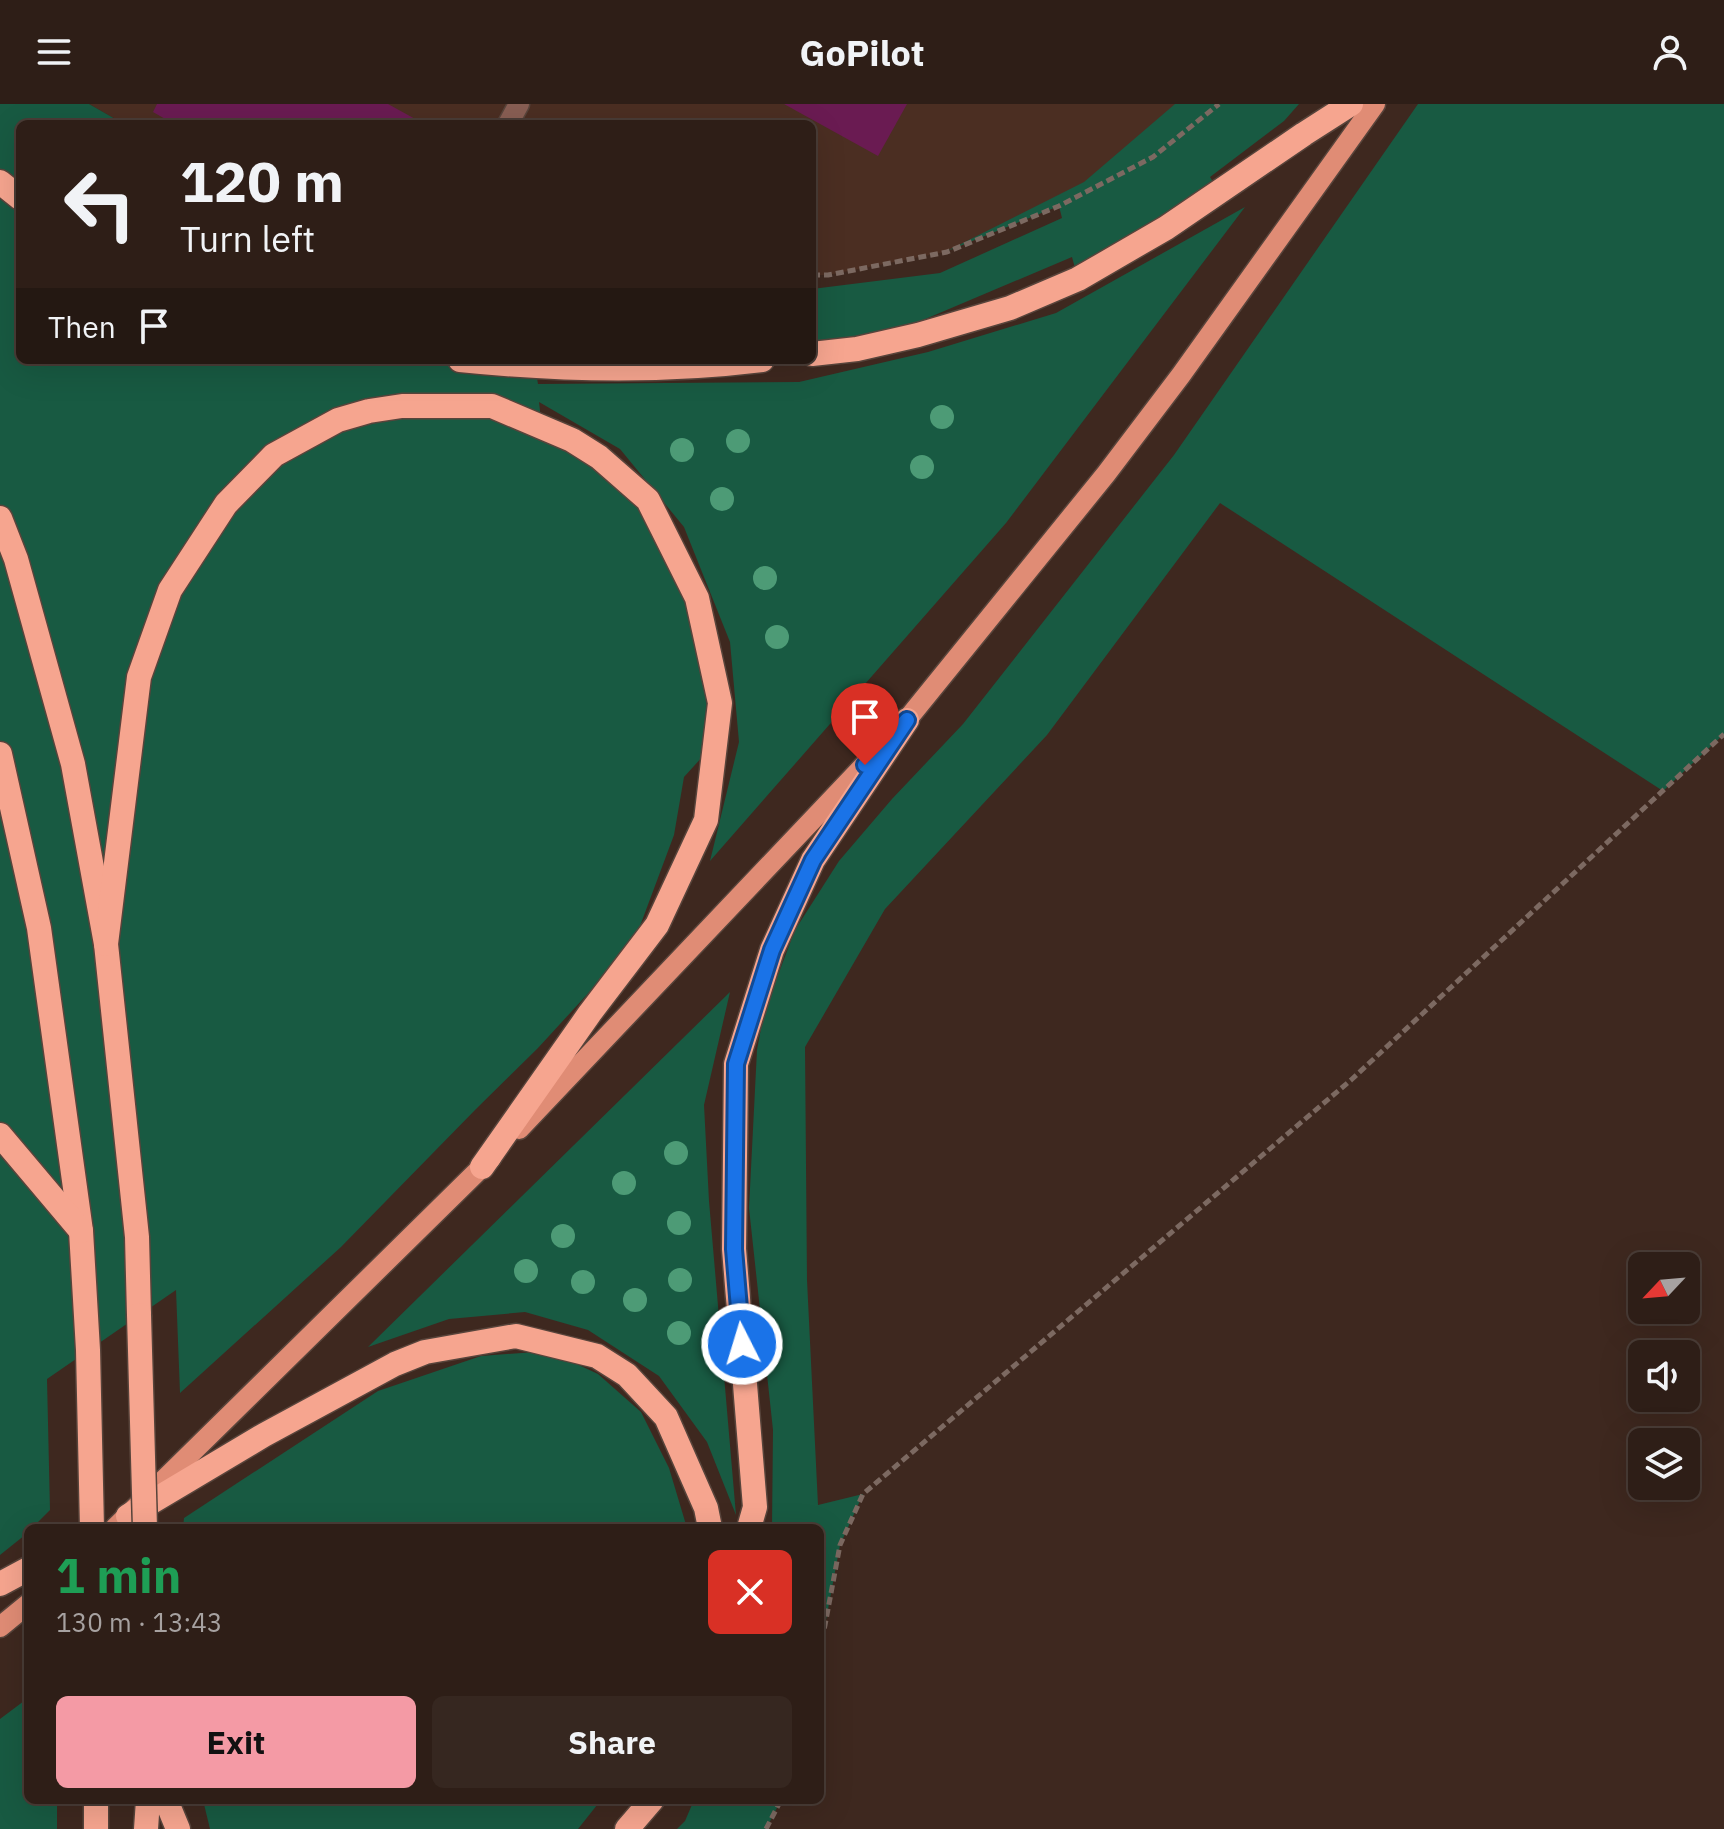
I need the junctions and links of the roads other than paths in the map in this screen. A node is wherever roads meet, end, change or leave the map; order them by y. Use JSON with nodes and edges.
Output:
{"nodes":[{"id":1,"x":1351,"y":104,"type":"edge"},
{"id":2,"x":1375,"y":104,"type":"edge"},
{"id":3,"x":0,"y":182,"type":"edge"},
{"id":4,"x":16,"y":195,"type":"edge"},
{"id":5,"x":816,"y":354,"type":"edge"},
{"id":6,"x":521,"y":364,"type":"edge"},
{"id":7,"x":727,"y":364,"type":"edge"},
{"id":8,"x":0,"y":518,"type":"edge"},
{"id":9,"x":907,"y":720,"type":"junction"},
{"id":10,"x":0,"y":754,"type":"edge"},
{"id":11,"x":106,"y":944,"type":"junction"},
{"id":12,"x":0,"y":1135,"type":"edge"},
{"id":13,"x":482,"y":1167,"type":"junction"},
{"id":14,"x":81,"y":1231,"type":"junction"},
{"id":15,"x":92,"y":1524,"type":"edge"},
{"id":16,"x":129,"y":1524,"type":"edge"},
{"id":17,"x":709,"y":1524,"type":"edge"},
{"id":18,"x":750,"y":1524,"type":"edge"},
{"id":19,"x":24,"y":1571,"type":"edge"},
{"id":20,"x":0,"y":1584,"type":"edge"},
{"id":21,"x":24,"y":1607,"type":"edge"},
{"id":22,"x":0,"y":1627,"type":"edge"},
{"id":23,"x":96,"y":1804,"type":"edge"},
{"id":24,"x":148,"y":1804,"type":"edge"},
{"id":25,"x":168,"y":1804,"type":"edge"},
{"id":26,"x":650,"y":1804,"type":"edge"},
{"id":27,"x":96,"y":1829,"type":"edge"},
{"id":28,"x":146,"y":1829,"type":"edge"},
{"id":29,"x":178,"y":1829,"type":"edge"},
{"id":30,"x":627,"y":1829,"type":"edge"}],
"edges":[{"from":1,"to":5,"type":"highway"},
{"from":2,"to":9,"type":"main road"},
{"from":3,"to":4,"type":"highway"},
{"from":6,"to":7,"type":"highway"},
{"from":8,"to":11,"type":"highway"},
{"from":9,"to":13,"type":"main road"},
{"from":9,"to":18,"type":"highway"},
{"from":10,"to":14,"type":"highway"},
{"from":11,"to":13,"type":"highway"},
{"from":11,"to":16,"type":"highway","bridge":true},
{"from":12,"to":14,"type":"highway"},
{"from":13,"to":16,"type":"main road"},
{"from":14,"to":15,"type":"highway"},
{"from":16,"to":17,"type":"highway"},
{"from":19,"to":20,"type":"highway"},
{"from":21,"to":22,"type":"main road"},
{"from":23,"to":27,"type":"highway"},
{"from":24,"to":28,"type":"highway"},
{"from":25,"to":29,"type":"highway"},
{"from":26,"to":30,"type":"highway"}]}
